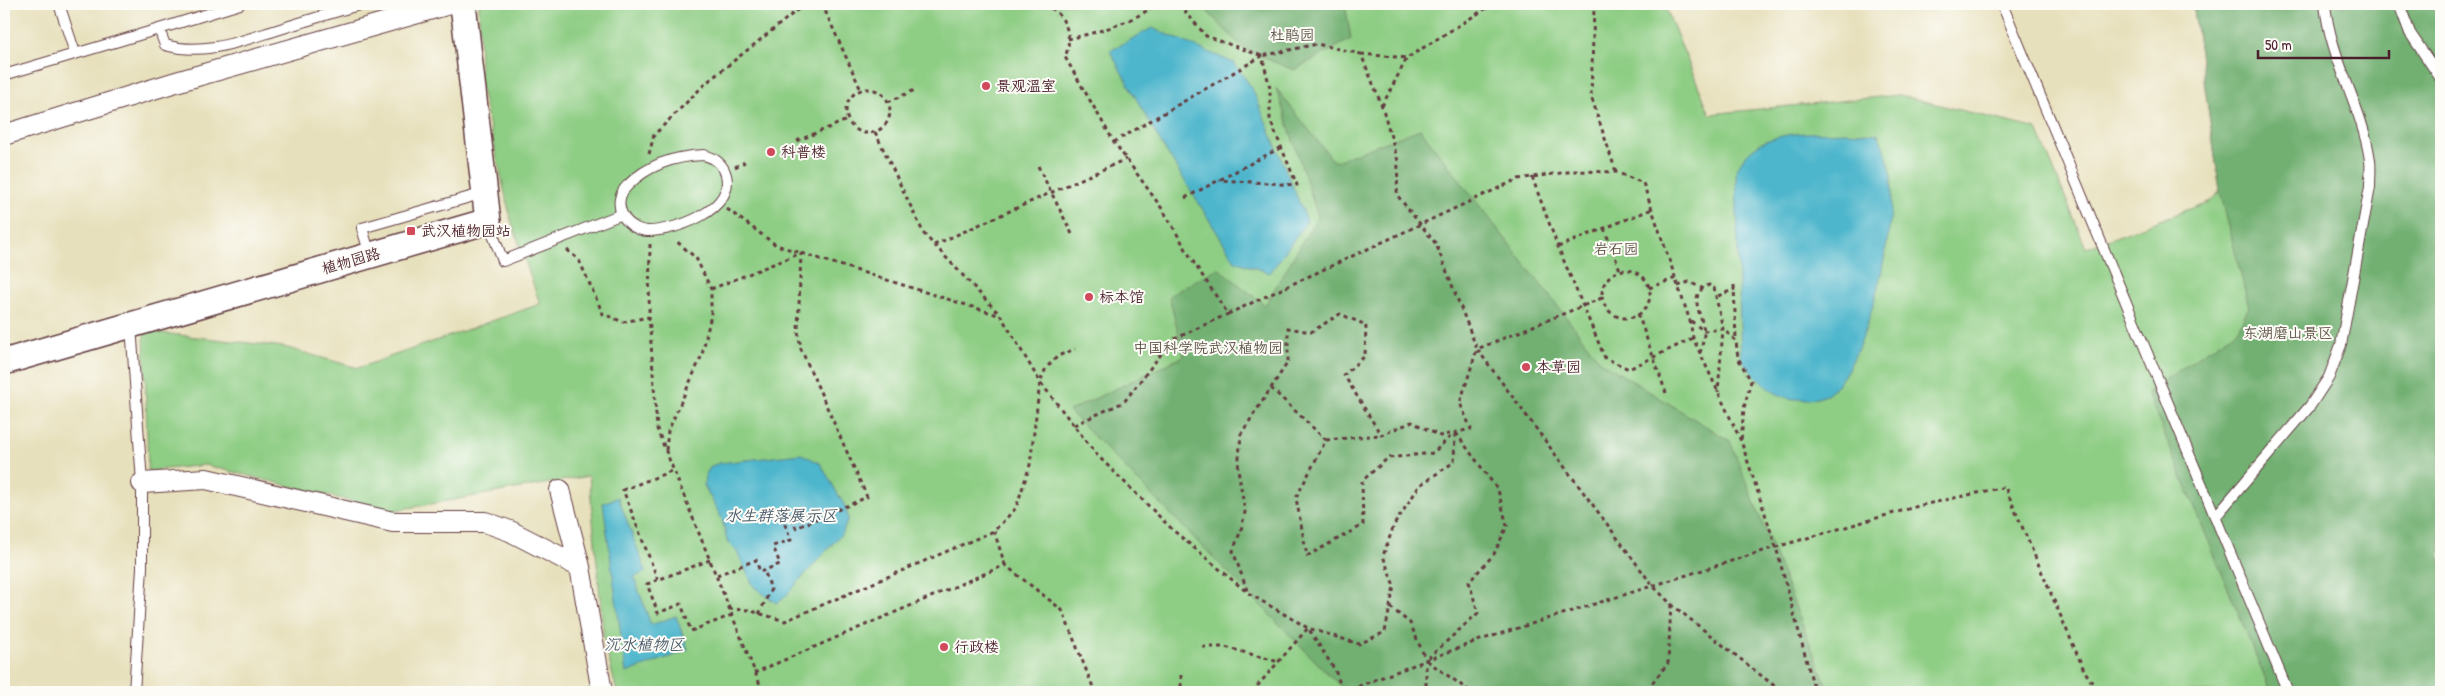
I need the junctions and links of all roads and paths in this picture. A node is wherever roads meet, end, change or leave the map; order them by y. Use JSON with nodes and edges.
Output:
{"nodes":[{"id":1,"x":59,"y":4,"type":"edge"},
{"id":2,"x":240,"y":4,"type":"edge"},
{"id":3,"x":362,"y":4,"type":"edge"},
{"id":4,"x":450,"y":4,"type":"edge"},
{"id":5,"x":463,"y":4,"type":"edge"},
{"id":6,"x":805,"y":4,"type":"edge"},
{"id":7,"x":822,"y":4,"type":"edge"},
{"id":8,"x":1044,"y":4,"type":"edge"},
{"id":9,"x":1157,"y":4,"type":"edge"},
{"id":10,"x":1178,"y":4,"type":"edge"},
{"id":11,"x":1493,"y":4,"type":"edge"},
{"id":12,"x":1591,"y":4,"type":"edge"},
{"id":13,"x":2002,"y":4,"type":"edge"},
{"id":14,"x":2325,"y":4,"type":"edge"},
{"id":15,"x":2399,"y":4,"type":"edge"},
{"id":16,"x":159,"y":29,"type":"junction"},
{"id":17,"x":1068,"y":39,"type":"junction"},
{"id":18,"x":75,"y":54,"type":"junction"},
{"id":19,"x":1361,"y":54,"type":"junction"},
{"id":20,"x":1262,"y":56,"type":"junction"},
{"id":21,"x":1407,"y":58,"type":"junction"},
{"id":22,"x":4,"y":75,"type":"edge"},
{"id":23,"x":2441,"y":79,"type":"edge"},
{"id":24,"x":917,"y":89,"type":"dead end"},
{"id":25,"x":861,"y":90,"type":"junction"},
{"id":26,"x":888,"y":102,"type":"junction"},
{"id":27,"x":1382,"y":106,"type":"junction"},
{"id":28,"x":848,"y":120,"type":"junction"},
{"id":29,"x":875,"y":132,"type":"junction"},
{"id":30,"x":4,"y":135,"type":"edge"},
{"id":31,"x":797,"y":141,"type":"dead end"},
{"id":32,"x":1114,"y":142,"type":"junction"},
{"id":33,"x":1280,"y":148,"type":"junction"},
{"id":34,"x":1126,"y":159,"type":"junction"},
{"id":35,"x":648,"y":161,"type":"dead end"},
{"id":36,"x":1038,"y":166,"type":"dead end"},
{"id":37,"x":1616,"y":172,"type":"junction"},
{"id":38,"x":1532,"y":177,"type":"junction"},
{"id":39,"x":1219,"y":180,"type":"junction"},
{"id":40,"x":1050,"y":192,"type":"junction"},
{"id":41,"x":485,"y":193,"type":"junction"},
{"id":42,"x":1185,"y":198,"type":"dead end"},
{"id":43,"x":717,"y":203,"type":"junction"},
{"id":44,"x":1652,"y":209,"type":"junction"},
{"id":45,"x":622,"y":214,"type":"junction"},
{"id":46,"x":488,"y":221,"type":"junction"},
{"id":47,"x":1421,"y":224,"type":"junction"},
{"id":48,"x":1604,"y":228,"type":"junction"},
{"id":49,"x":1072,"y":234,"type":"dead end"},
{"id":50,"x":669,"y":239,"type":"dead end"},
{"id":51,"x":556,"y":240,"type":"junction"},
{"id":52,"x":650,"y":242,"type":"dead end"},
{"id":53,"x":934,"y":245,"type":"junction"},
{"id":54,"x":1558,"y":247,"type":"junction"},
{"id":55,"x":802,"y":252,"type":"junction"},
{"id":56,"x":370,"y":255,"type":"junction"},
{"id":57,"x":1620,"y":270,"type":"junction"},
{"id":58,"x":1676,"y":278,"type":"junction"},
{"id":59,"x":1678,"y":286,"type":"junction"},
{"id":60,"x":1649,"y":288,"type":"junction"},
{"id":61,"x":711,"y":289,"type":"junction"},
{"id":62,"x":1704,"y":289,"type":"junction"},
{"id":63,"x":1718,"y":296,"type":"junction"},
{"id":64,"x":1602,"y":298,"type":"junction"},
{"id":65,"x":1582,"y":307,"type":"junction"},
{"id":66,"x":1228,"y":314,"type":"junction"},
{"id":67,"x":1638,"y":314,"type":"junction"},
{"id":68,"x":1001,"y":316,"type":"junction"},
{"id":69,"x":649,"y":317,"type":"junction"},
{"id":70,"x":1690,"y":321,"type":"junction"},
{"id":71,"x":130,"y":325,"type":"junction"},
{"id":72,"x":1723,"y":329,"type":"junction"},
{"id":73,"x":1704,"y":331,"type":"junction"},
{"id":74,"x":1693,"y":338,"type":"junction"},
{"id":75,"x":1736,"y":341,"type":"junction"},
{"id":76,"x":1075,"y":349,"type":"dead end"},
{"id":77,"x":1478,"y":349,"type":"junction"},
{"id":78,"x":1700,"y":353,"type":"junction"},
{"id":79,"x":1652,"y":358,"type":"junction"},
{"id":80,"x":4,"y":362,"type":"edge"},
{"id":81,"x":1040,"y":382,"type":"junction"},
{"id":82,"x":1271,"y":388,"type":"junction"},
{"id":83,"x":1666,"y":393,"type":"dead end"},
{"id":84,"x":1718,"y":393,"type":"junction"},
{"id":85,"x":1074,"y":426,"type":"junction"},
{"id":86,"x":1455,"y":433,"type":"junction"},
{"id":87,"x":1381,"y":435,"type":"junction"},
{"id":88,"x":1326,"y":440,"type":"junction"},
{"id":89,"x":1741,"y":441,"type":"junction"},
{"id":90,"x":666,"y":450,"type":"junction"},
{"id":91,"x":674,"y":470,"type":"junction"},
{"id":92,"x":142,"y":483,"type":"junction"},
{"id":93,"x":560,"y":490,"type":"dead end"},
{"id":94,"x":2216,"y":516,"type":"junction"},
{"id":95,"x":994,"y":531,"type":"junction"},
{"id":96,"x":1776,"y":547,"type":"junction"},
{"id":97,"x":710,"y":560,"type":"junction"},
{"id":98,"x":1005,"y":565,"type":"junction"},
{"id":99,"x":580,"y":567,"type":"junction"},
{"id":100,"x":764,"y":570,"type":"junction"},
{"id":101,"x":716,"y":575,"type":"junction"},
{"id":102,"x":658,"y":580,"type":"junction"},
{"id":103,"x":1653,"y":586,"type":"junction"},
{"id":104,"x":1248,"y":593,"type":"junction"},
{"id":105,"x":1671,"y":604,"type":"junction"},
{"id":106,"x":1390,"y":607,"type":"junction"},
{"id":107,"x":730,"y":609,"type":"junction"},
{"id":108,"x":759,"y":614,"type":"junction"},
{"id":109,"x":732,"y":615,"type":"junction"},
{"id":110,"x":1308,"y":628,"type":"junction"},
{"id":111,"x":1202,"y":647,"type":"dead end"},
{"id":112,"x":1426,"y":660,"type":"junction"},
{"id":113,"x":1278,"y":662,"type":"junction"},
{"id":114,"x":754,"y":673,"type":"junction"},
{"id":115,"x":1181,"y":675,"type":"dead end"},
{"id":116,"x":134,"y":692,"type":"edge"},
{"id":117,"x":602,"y":692,"type":"edge"},
{"id":118,"x":763,"y":692,"type":"edge"},
{"id":119,"x":1095,"y":692,"type":"edge"},
{"id":120,"x":1181,"y":692,"type":"edge"},
{"id":121,"x":1252,"y":692,"type":"edge"},
{"id":122,"x":1343,"y":692,"type":"edge"},
{"id":123,"x":1426,"y":692,"type":"edge"},
{"id":124,"x":1471,"y":692,"type":"edge"},
{"id":125,"x":1645,"y":692,"type":"edge"},
{"id":126,"x":1782,"y":692,"type":"edge"},
{"id":127,"x":1815,"y":692,"type":"edge"},
{"id":128,"x":2098,"y":692,"type":"edge"},
{"id":129,"x":2288,"y":692,"type":"edge"}],
"edges":[{"from":1,"to":18,"type":"lane"},
{"from":2,"to":16,"type":"lane"},
{"from":3,"to":16,"type":"lane"},
{"from":4,"to":30,"type":"street"},
{"from":5,"to":41,"type":"street"},
{"from":6,"to":35,"type":"path"},
{"from":7,"to":25,"type":"path"},
{"from":8,"to":17,"type":"path"},
{"from":9,"to":17,"type":"path"},
{"from":10,"to":20,"type":"path"},
{"from":11,"to":21,"type":"path"},
{"from":12,"to":37,"type":"path"},
{"from":13,"to":94,"type":"lane"},
{"from":14,"to":94,"type":"lane"},
{"from":15,"to":23,"type":"lane"},
{"from":16,"to":18,"type":"lane"},
{"from":17,"to":32,"type":"path"},
{"from":18,"to":22,"type":"lane"},
{"from":19,"to":20,"type":"path"},
{"from":19,"to":21,"type":"path"},
{"from":19,"to":27,"type":"path"},
{"from":20,"to":32,"type":"path"},
{"from":20,"to":33,"type":"path"},
{"from":21,"to":27,"type":"path"},
{"from":24,"to":26,"type":"path"},
{"from":25,"to":26,"type":"path"},
{"from":25,"to":28,"type":"path"},
{"from":26,"to":29,"type":"path"},
{"from":27,"to":47,"type":"path"},
{"from":28,"to":29,"type":"path"},
{"from":28,"to":31,"type":"path"},
{"from":29,"to":53,"type":"path"},
{"from":32,"to":34,"type":"path"},
{"from":33,"to":39,"type":"path"},
{"from":33,"to":39,"type":"path"},
{"from":34,"to":40,"type":"path"},
{"from":34,"to":66,"type":"path"},
{"from":36,"to":40,"type":"path"},
{"from":37,"to":38,"type":"path"},
{"from":37,"to":44,"type":"path"},
{"from":38,"to":47,"type":"path"},
{"from":38,"to":54,"type":"path"},
{"from":39,"to":42,"type":"path"},
{"from":40,"to":49,"type":"path"},
{"from":40,"to":53,"type":"path"},
{"from":41,"to":46,"type":"street"},
{"from":41,"to":56,"type":"lane"},
{"from":43,"to":45,"type":"lane"},
{"from":43,"to":45,"type":"lane"},
{"from":43,"to":55,"type":"path"},
{"from":44,"to":48,"type":"path"},
{"from":44,"to":58,"type":"path"},
{"from":45,"to":51,"type":"lane"},
{"from":46,"to":51,"type":"lane"},
{"from":46,"to":56,"type":"street","name":"植物园路"},
{"from":47,"to":66,"type":"path"},
{"from":47,"to":77,"type":"path"},
{"from":48,"to":54,"type":"path"},
{"from":48,"to":57,"type":"path"},
{"from":50,"to":61,"type":"path"},
{"from":51,"to":69,"type":"path"},
{"from":52,"to":69,"type":"path"},
{"from":53,"to":68,"type":"path"},
{"from":54,"to":65,"type":"path"},
{"from":55,"to":61,"type":"path"},
{"from":55,"to":68,"type":"path"},
{"from":55,"to":100,"type":"path"},
{"from":56,"to":71,"type":"street","name":"植物园路"},
{"from":57,"to":60,"type":"path"},
{"from":57,"to":64,"type":"path"},
{"from":58,"to":59,"type":"path"},
{"from":58,"to":60,"type":"path"},
{"from":59,"to":62,"type":"path"},
{"from":59,"to":70,"type":"path"},
{"from":60,"to":67,"type":"path"},
{"from":61,"to":90,"type":"path"},
{"from":62,"to":63,"type":"path"},
{"from":62,"to":73,"type":"path"},
{"from":63,"to":72,"type":"path"},
{"from":63,"to":75,"type":"path"},
{"from":64,"to":65,"type":"path"},
{"from":64,"to":67,"type":"path"},
{"from":65,"to":77,"type":"path"},
{"from":65,"to":79,"type":"path"},
{"from":66,"to":85,"type":"path"},
{"from":67,"to":79,"type":"path"},
{"from":68,"to":81,"type":"path"},
{"from":69,"to":90,"type":"path"},
{"from":70,"to":73,"type":"path"},
{"from":70,"to":74,"type":"path"},
{"from":71,"to":80,"type":"street","name":"植物园路"},
{"from":71,"to":92,"type":"lane"},
{"from":72,"to":73,"type":"path"},
{"from":72,"to":75,"type":"path"},
{"from":72,"to":84,"type":"path"},
{"from":73,"to":78,"type":"path"},
{"from":74,"to":78,"type":"path"},
{"from":74,"to":79,"type":"path"},
{"from":75,"to":89,"type":"path"},
{"from":76,"to":81,"type":"path"},
{"from":77,"to":86,"type":"path"},
{"from":77,"to":103,"type":"path"},
{"from":78,"to":84,"type":"path"},
{"from":79,"to":83,"type":"path"},
{"from":81,"to":85,"type":"path"},
{"from":81,"to":95,"type":"path"},
{"from":82,"to":87,"type":"path"},
{"from":82,"to":88,"type":"path"},
{"from":82,"to":104,"type":"path"},
{"from":84,"to":89,"type":"path"},
{"from":85,"to":104,"type":"path"},
{"from":86,"to":87,"type":"path"},
{"from":86,"to":88,"type":"path"},
{"from":86,"to":106,"type":"path"},
{"from":86,"to":112,"type":"path"},
{"from":87,"to":88,"type":"path"},
{"from":89,"to":96,"type":"path"},
{"from":90,"to":91,"type":"path"},
{"from":91,"to":97,"type":"path"},
{"from":91,"to":102,"type":"path"},
{"from":92,"to":99,"type":"street"},
{"from":92,"to":116,"type":"lane"},
{"from":93,"to":99,"type":"street"},
{"from":94,"to":129,"type":"lane"},
{"from":95,"to":98,"type":"path"},
{"from":95,"to":108,"type":"path"},
{"from":96,"to":103,"type":"path"},
{"from":96,"to":127,"type":"path"},
{"from":96,"to":128,"type":"path"},
{"from":97,"to":101,"type":"path"},
{"from":97,"to":102,"type":"path"},
{"from":98,"to":114,"type":"path"},
{"from":98,"to":119,"type":"path"},
{"from":99,"to":117,"type":"street"},
{"from":100,"to":101,"type":"path"},
{"from":100,"to":108,"type":"path"},
{"from":101,"to":107,"type":"path"},
{"from":102,"to":109,"type":"path"},
{"from":103,"to":105,"type":"path"},
{"from":103,"to":112,"type":"path"},
{"from":104,"to":110,"type":"path"},
{"from":105,"to":125,"type":"path"},
{"from":105,"to":126,"type":"path"},
{"from":106,"to":110,"type":"path"},
{"from":106,"to":112,"type":"path"},
{"from":107,"to":108,"type":"path"},
{"from":107,"to":109,"type":"path"},
{"from":109,"to":114,"type":"path"},
{"from":110,"to":113,"type":"path"},
{"from":110,"to":122,"type":"path"},
{"from":111,"to":113,"type":"path"},
{"from":112,"to":122,"type":"path"},
{"from":112,"to":123,"type":"path"},
{"from":112,"to":124,"type":"path"},
{"from":113,"to":121,"type":"path"},
{"from":114,"to":118,"type":"path"},
{"from":115,"to":120,"type":"path"}]}
